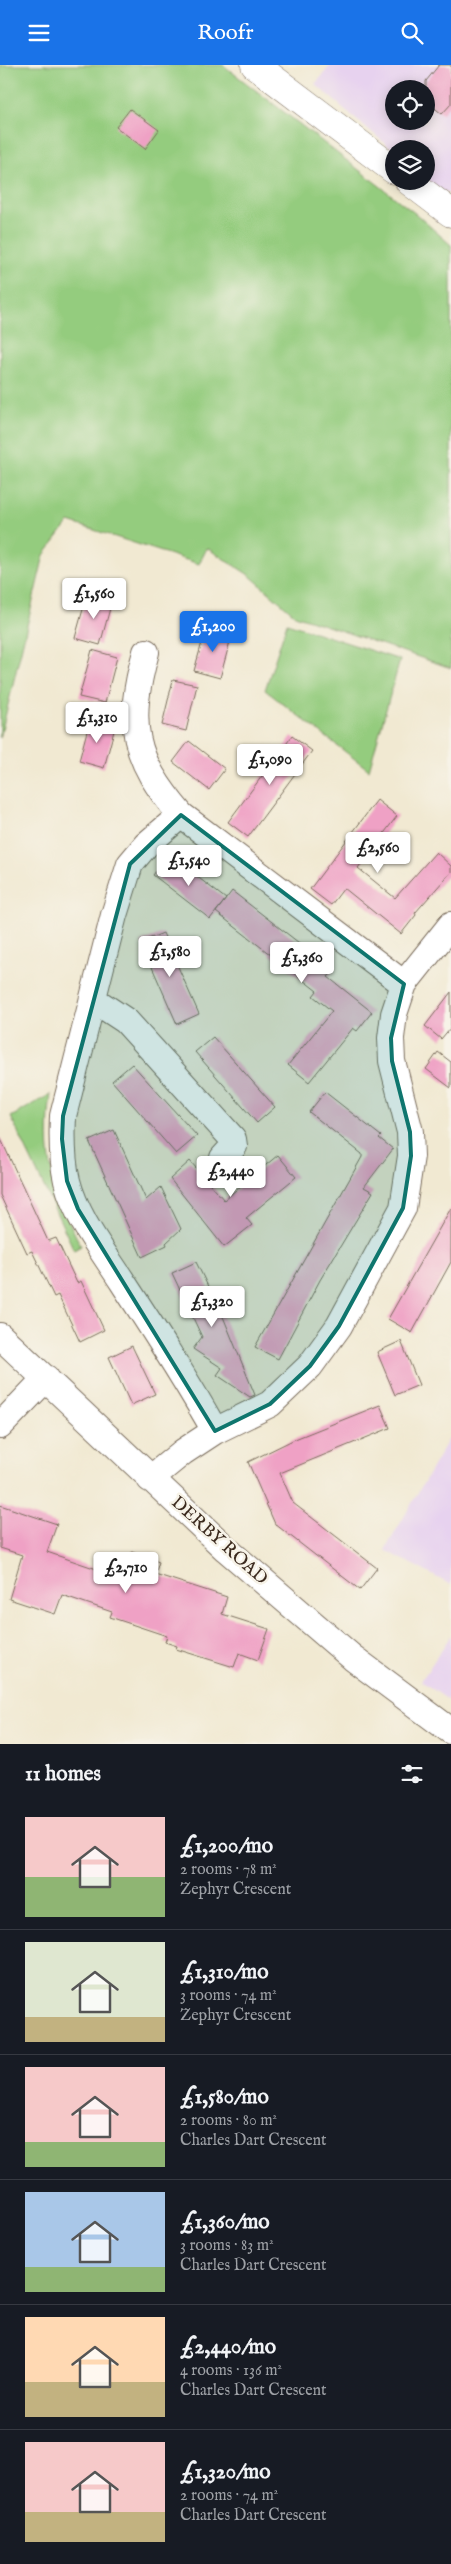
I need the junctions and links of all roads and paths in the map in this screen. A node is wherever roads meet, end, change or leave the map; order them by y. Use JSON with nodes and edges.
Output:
{"nodes":[{"id":1,"x":255,"y":65,"type":"edge"},
{"id":2,"x":385,"y":163,"type":"edge"},
{"id":3,"x":421,"y":190,"type":"edge"},
{"id":4,"x":451,"y":213,"type":"edge"},
{"id":5,"x":146,"y":652,"type":"dead end"},
{"id":6,"x":181,"y":815,"type":"junction"},
{"id":7,"x":451,"y":925,"type":"edge"},
{"id":8,"x":404,"y":984,"type":"junction"},
{"id":9,"x":94,"y":1000,"type":"junction"},
{"id":10,"x":223,"y":1158,"type":"dead end"},
{"id":11,"x":0,"y":1335,"type":"edge"},
{"id":12,"x":46,"y":1378,"type":"junction"},
{"id":13,"x":0,"y":1426,"type":"edge"},
{"id":14,"x":215,"y":1431,"type":"junction"},
{"id":15,"x":150,"y":1479,"type":"junction"},
{"id":16,"x":451,"y":1731,"type":"edge"}],
"edges":[{"from":1,"to":2,"type":"street"},
{"from":3,"to":4,"type":"street"},
{"from":5,"to":6,"type":"street"},
{"from":6,"to":8,"type":"street"},
{"from":6,"to":9,"type":"street"},
{"from":7,"to":8,"type":"street"},
{"from":8,"to":14,"type":"street"},
{"from":9,"to":10,"type":"street"},
{"from":9,"to":14,"type":"street"},
{"from":11,"to":12,"type":"street","name":"DERBY ROAD"},
{"from":12,"to":13,"type":"street"},
{"from":12,"to":15,"type":"street","name":"DERBY ROAD"},
{"from":14,"to":15,"type":"street"},
{"from":15,"to":16,"type":"street","name":"DERBY ROAD"}]}
